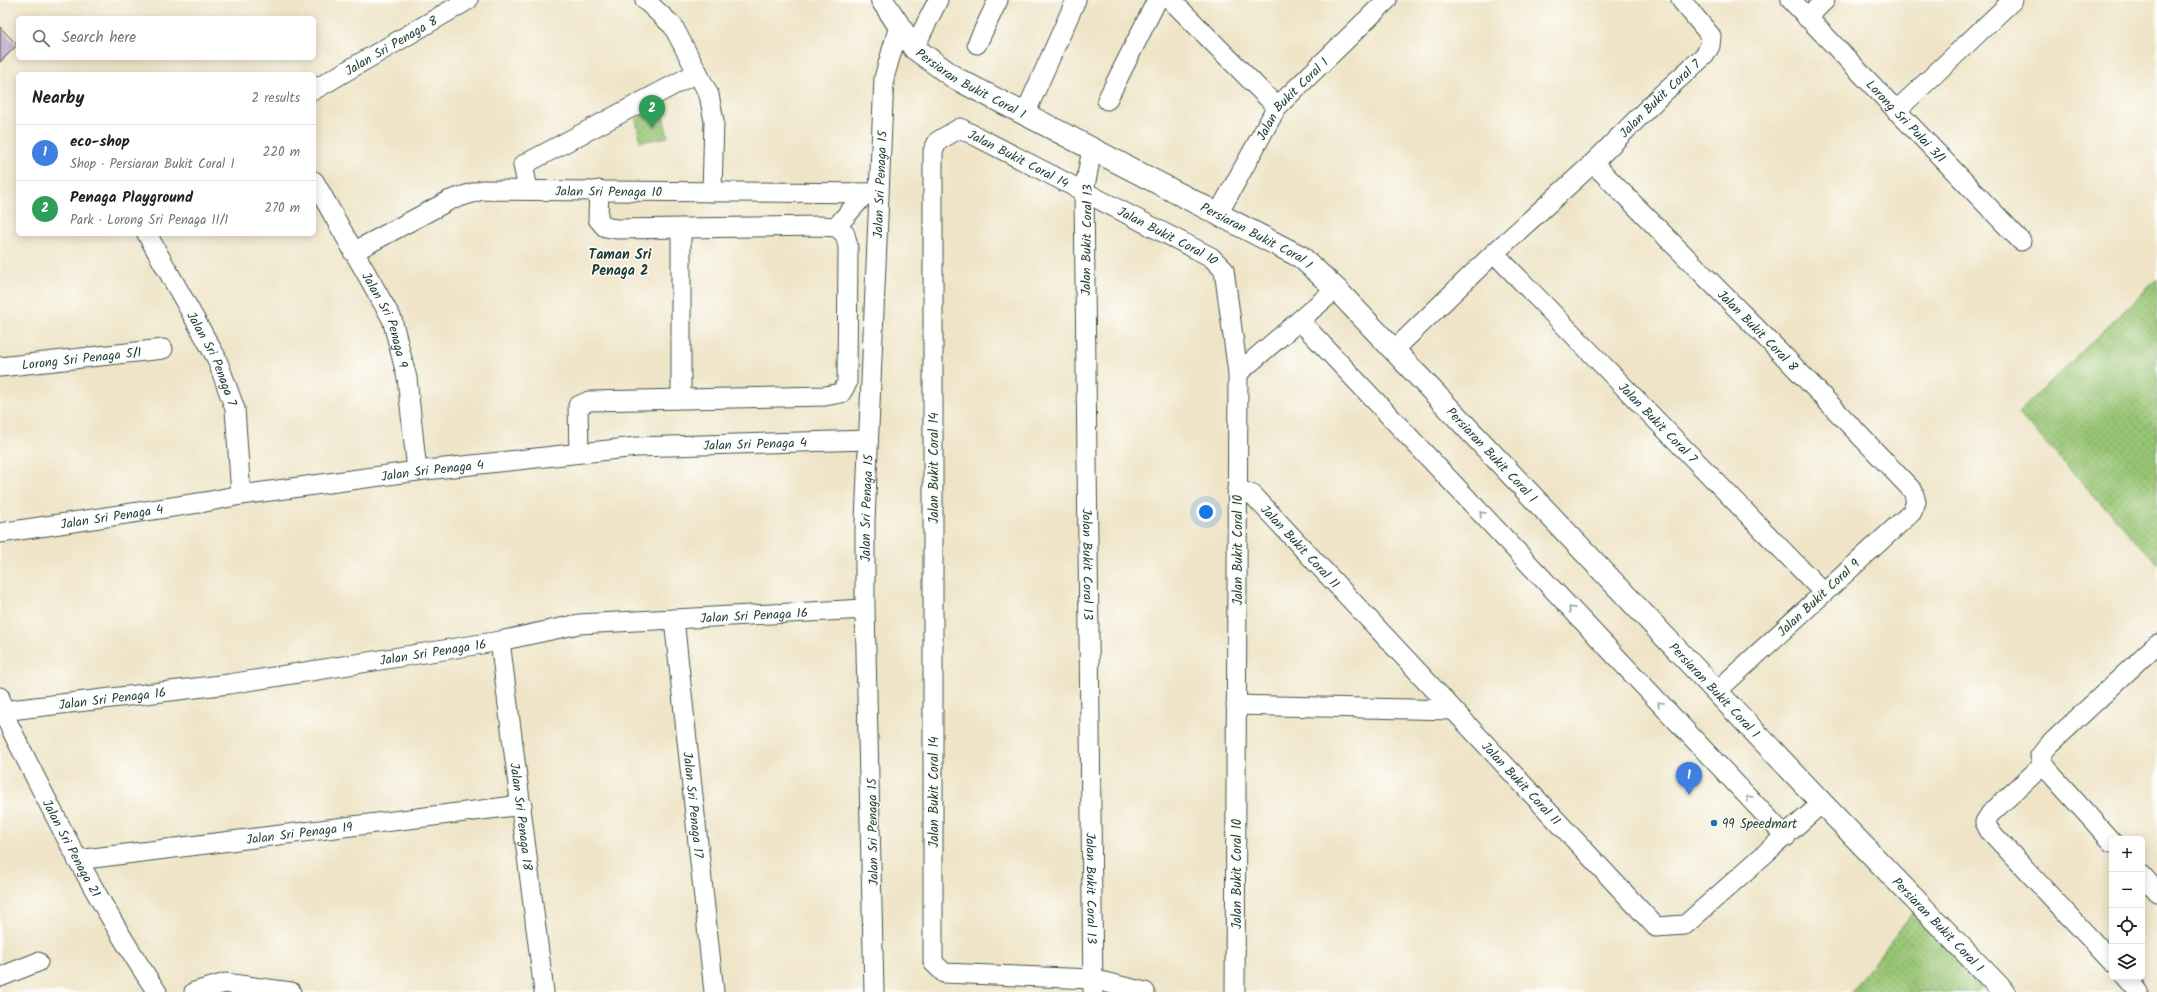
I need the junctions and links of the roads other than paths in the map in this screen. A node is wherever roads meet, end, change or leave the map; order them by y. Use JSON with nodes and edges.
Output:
{"nodes":[{"id":1,"x":468,"y":0,"type":"edge"},
{"id":2,"x":645,"y":0,"type":"edge"},
{"id":3,"x":882,"y":0,"type":"edge"},
{"id":4,"x":938,"y":0,"type":"edge"},
{"id":5,"x":998,"y":0,"type":"edge"},
{"id":6,"x":1076,"y":0,"type":"edge"},
{"id":7,"x":1157,"y":0,"type":"edge"},
{"id":8,"x":1171,"y":0,"type":"edge"},
{"id":9,"x":1682,"y":0,"type":"edge"},
{"id":10,"x":1791,"y":0,"type":"edge"},
{"id":11,"x":1825,"y":0,"type":"edge"},
{"id":12,"x":2013,"y":0,"type":"edge"},
{"id":13,"x":1383,"y":2,"type":"edge"},
{"id":14,"x":1807,"y":18,"type":"junction"},
{"id":15,"x":899,"y":26,"type":"junction"},
{"id":16,"x":977,"y":44,"type":"dead end"},
{"id":17,"x":914,"y":48,"type":"junction"},
{"id":18,"x":698,"y":72,"type":"junction"},
{"id":19,"x":316,"y":89,"type":"edge"},
{"id":20,"x":1107,"y":100,"type":"dead end"},
{"id":21,"x":1277,"y":108,"type":"junction"},
{"id":22,"x":1896,"y":111,"type":"junction"},
{"id":23,"x":1025,"y":114,"type":"junction"},
{"id":24,"x":1092,"y":149,"type":"junction"},
{"id":25,"x":1593,"y":164,"type":"junction"},
{"id":26,"x":316,"y":185,"type":"edge"},
{"id":27,"x":528,"y":189,"type":"junction"},
{"id":28,"x":599,"y":190,"type":"junction"},
{"id":29,"x":712,"y":192,"type":"junction"},
{"id":30,"x":1084,"y":192,"type":"junction"},
{"id":31,"x":872,"y":193,"type":"junction"},
{"id":32,"x":1218,"y":214,"type":"junction"},
{"id":33,"x":836,"y":227,"type":"junction"},
{"id":34,"x":682,"y":228,"type":"junction"},
{"id":35,"x":148,"y":236,"type":"edge"},
{"id":36,"x":2021,"y":241,"type":"dead end"},
{"id":37,"x":353,"y":252,"type":"junction"},
{"id":38,"x":1494,"y":252,"type":"junction"},
{"id":39,"x":1336,"y":289,"type":"junction"},
{"id":40,"x":1300,"y":321,"type":"junction"},
{"id":41,"x":163,"y":348,"type":"dead end"},
{"id":42,"x":1394,"y":350,"type":"junction"},
{"id":43,"x":0,"y":367,"type":"edge"},
{"id":44,"x":1238,"y":373,"type":"junction"},
{"id":45,"x":681,"y":398,"type":"junction"},
{"id":46,"x":868,"y":440,"type":"junction"},
{"id":47,"x":579,"y":453,"type":"junction"},
{"id":48,"x":417,"y":471,"type":"junction"},
{"id":49,"x":1237,"y":489,"type":"junction"},
{"id":50,"x":241,"y":495,"type":"junction"},
{"id":51,"x":1916,"y":502,"type":"joint"},
{"id":52,"x":0,"y":533,"type":"edge"},
{"id":53,"x":1823,"y":592,"type":"junction"},
{"id":54,"x":865,"y":609,"type":"junction"},
{"id":55,"x":674,"y":619,"type":"junction"},
{"id":56,"x":500,"y":641,"type":"junction"},
{"id":57,"x":2154,"y":653,"type":"edge"},
{"id":58,"x":1717,"y":691,"type":"junction"},
{"id":59,"x":1,"y":704,"type":"edge"},
{"id":60,"x":1236,"y":705,"type":"junction"},
{"id":61,"x":1453,"y":710,"type":"junction"},
{"id":62,"x":2043,"y":765,"type":"junction"},
{"id":63,"x":1822,"y":803,"type":"junction"},
{"id":64,"x":522,"y":804,"type":"junction"},
{"id":65,"x":1786,"y":837,"type":"junction"},
{"id":66,"x":2109,"y":839,"type":"edge"},
{"id":67,"x":77,"y":860,"type":"junction"},
{"id":68,"x":2145,"y":878,"type":"edge"},
{"id":69,"x":2157,"y":892,"type":"edge"},
{"id":70,"x":2109,"y":959,"type":"edge"},
{"id":71,"x":38,"y":962,"type":"dead end"},
{"id":72,"x":0,"y":978,"type":"edge"},
{"id":73,"x":2129,"y":980,"type":"edge"},
{"id":74,"x":1093,"y":986,"type":"edge"},
{"id":75,"x":158,"y":992,"type":"edge"},
{"id":76,"x":194,"y":992,"type":"edge"},
{"id":77,"x":291,"y":992,"type":"edge"},
{"id":78,"x":544,"y":992,"type":"edge"},
{"id":79,"x":714,"y":992,"type":"edge"},
{"id":80,"x":874,"y":992,"type":"edge"},
{"id":81,"x":1145,"y":992,"type":"edge"},
{"id":82,"x":1235,"y":992,"type":"edge"},
{"id":83,"x":2004,"y":992,"type":"edge"},
{"id":84,"x":2139,"y":992,"type":"edge"}],
"edges":[{"from":1,"to":19,"type":"street","name":"Jalan Sri Penaga 8"},
{"from":2,"to":18,"type":"street"},
{"from":3,"to":15,"type":"street","name":"Persiaran Bukit Coral 1"},
{"from":4,"to":17,"type":"street"},
{"from":5,"to":16,"type":"street"},
{"from":6,"to":23,"type":"street"},
{"from":7,"to":20,"type":"street"},
{"from":8,"to":21,"type":"street"},
{"from":9,"to":25,"type":"street","name":"Jalan Bukit Coral 7"},
{"from":10,"to":14,"type":"street","name":"Lorong Sri Pulai 3/1"},
{"from":11,"to":14,"type":"street"},
{"from":12,"to":22,"type":"street"},
{"from":13,"to":21,"type":"street","name":"Jalan Bukit Coral 1"},
{"from":14,"to":22,"type":"street","name":"Lorong Sri Pulai 3/1"},
{"from":15,"to":17,"type":"street","name":"Persiaran Bukit Coral 1"},
{"from":15,"to":31,"type":"street","name":"Jalan Sri Penaga 15"},
{"from":17,"to":23,"type":"street","name":"Persiaran Bukit Coral 1"},
{"from":18,"to":27,"type":"street"},
{"from":18,"to":29,"type":"street"},
{"from":21,"to":32,"type":"street","name":"Jalan Bukit Coral 1"},
{"from":22,"to":36,"type":"street","name":"Lorong Sri Pulai 3/1"},
{"from":23,"to":24,"type":"street","name":"Persiaran Bukit Coral 1"},
{"from":24,"to":30,"type":"street","name":"Jalan Bukit Coral 13"},
{"from":24,"to":32,"type":"street","name":"Persiaran Bukit Coral 1"},
{"from":25,"to":38,"type":"street","name":"Jalan Bukit Coral 7"},
{"from":25,"to":51,"type":"street","name":"Jalan Bukit Coral 8"},
{"from":26,"to":37,"type":"street","name":"Jalan Sri Penaga 9"},
{"from":27,"to":28,"type":"street","name":"Jalan Sri Penaga 10"},
{"from":27,"to":37,"type":"street","name":"Jalan Sri Penaga 10"},
{"from":28,"to":29,"type":"street","name":"Jalan Sri Penaga 10"},
{"from":28,"to":34,"type":"street"},
{"from":29,"to":31,"type":"street","name":"Jalan Sri Penaga 10"},
{"from":30,"to":44,"type":"street","name":"Jalan Bukit Coral 10"},
{"from":30,"to":74,"type":"street","name":"Jalan Bukit Coral 13"},
{"from":30,"to":74,"type":"street","name":"Jalan Bukit Coral 14"},
{"from":31,"to":33,"type":"street"},
{"from":31,"to":46,"type":"street","name":"Jalan Sri Penaga 15"},
{"from":32,"to":39,"type":"street","name":"Persiaran Bukit Coral 1"},
{"from":33,"to":34,"type":"street"},
{"from":33,"to":45,"type":"street"},
{"from":34,"to":45,"type":"street"},
{"from":35,"to":50,"type":"street","name":"Jalan Sri Penaga 7"},
{"from":37,"to":48,"type":"street","name":"Jalan Sri Penaga 9"},
{"from":38,"to":42,"type":"street","name":"Jalan Bukit Coral 7"},
{"from":38,"to":53,"type":"street","name":"Jalan Bukit Coral 7"},
{"from":39,"to":40,"type":"street"},
{"from":39,"to":42,"type":"street","name":"Persiaran Bukit Coral 1"},
{"from":40,"to":44,"type":"street"},
{"from":65,"to":40,"type":"street","one_way":true},
{"from":41,"to":43,"type":"street","name":"Lorong Sri Penaga 5/1"},
{"from":42,"to":58,"type":"street","name":"Persiaran Bukit Coral 1"},
{"from":44,"to":49,"type":"street","name":"Jalan Bukit Coral 10"},
{"from":45,"to":47,"type":"street"},
{"from":46,"to":47,"type":"street","name":"Jalan Sri Penaga 4"},
{"from":46,"to":54,"type":"street","name":"Jalan Sri Penaga 15"},
{"from":47,"to":48,"type":"street","name":"Jalan Sri Penaga 4"},
{"from":48,"to":50,"type":"street","name":"Jalan Sri Penaga 4"},
{"from":49,"to":60,"type":"street","name":"Jalan Bukit Coral 10"},
{"from":49,"to":61,"type":"street","name":"Jalan Bukit Coral 11"},
{"from":50,"to":52,"type":"street","name":"Jalan Sri Penaga 4"},
{"from":51,"to":53,"type":"street","name":"Jalan Bukit Coral 9"},
{"from":53,"to":58,"type":"street","name":"Jalan Bukit Coral 9"},
{"from":54,"to":55,"type":"street","name":"Jalan Sri Penaga 16"},
{"from":54,"to":80,"type":"street","name":"Jalan Sri Penaga 15"},
{"from":55,"to":56,"type":"street","name":"Jalan Sri Penaga 16"},
{"from":55,"to":79,"type":"street","name":"Jalan Sri Penaga 17"},
{"from":56,"to":59,"type":"street","name":"Jalan Sri Penaga 16"},
{"from":56,"to":64,"type":"street","name":"Jalan Sri Penaga 18"},
{"from":57,"to":62,"type":"street"},
{"from":58,"to":63,"type":"street","name":"Persiaran Bukit Coral 1"},
{"from":59,"to":67,"type":"street","name":"Jalan Sri Penaga 21"},
{"from":60,"to":61,"type":"street"},
{"from":60,"to":82,"type":"street","name":"Jalan Bukit Coral 10"},
{"from":61,"to":65,"type":"street","name":"Jalan Bukit Coral 11"},
{"from":62,"to":66,"type":"street"},
{"from":62,"to":70,"type":"street"},
{"from":63,"to":65,"type":"street","name":"Jalan Bukit Coral 11"},
{"from":63,"to":83,"type":"street","name":"Persiaran Bukit Coral 1"},
{"from":64,"to":67,"type":"street","name":"Jalan Sri Penaga 19"},
{"from":64,"to":78,"type":"street","name":"Jalan Sri Penaga 18"},
{"from":67,"to":75,"type":"street","name":"Jalan Sri Penaga 21"},
{"from":68,"to":69,"type":"street"},
{"from":71,"to":72,"type":"street"},
{"from":73,"to":84,"type":"street"},
{"from":74,"to":81,"type":"street"},
{"from":76,"to":77,"type":"street"}]}
